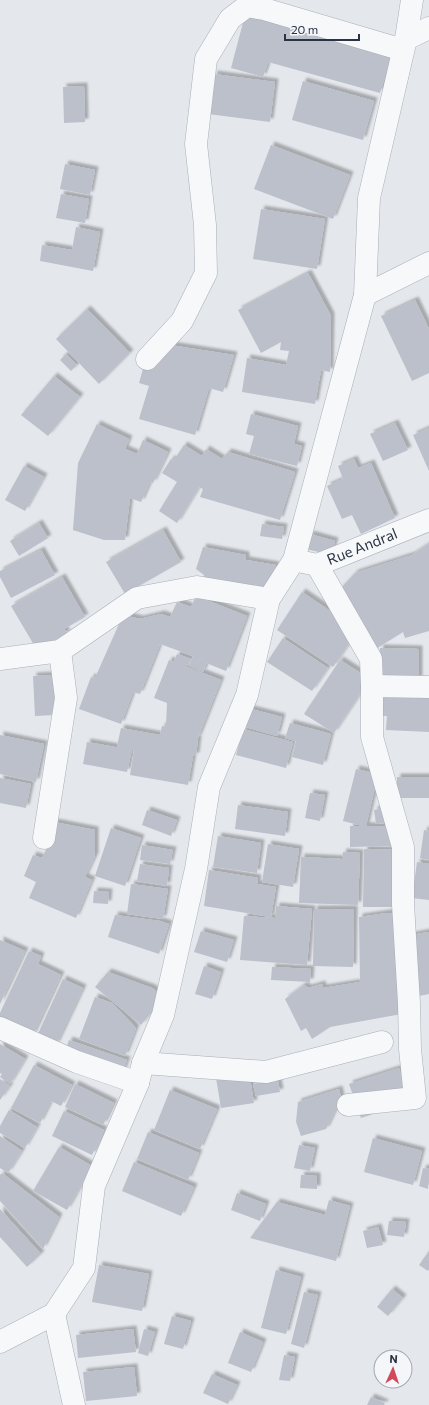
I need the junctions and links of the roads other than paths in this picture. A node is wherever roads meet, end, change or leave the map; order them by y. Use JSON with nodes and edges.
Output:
{"nodes":[{"id":1,"x":412,"y":0,"type":"edge"},
{"id":2,"x":429,"y":28,"type":"edge"},
{"id":3,"x":405,"y":44,"type":"junction"},
{"id":4,"x":429,"y":262,"type":"edge"},
{"id":5,"x":365,"y":295,"type":"junction"},
{"id":6,"x":147,"y":359,"type":"dead end"},
{"id":7,"x":429,"y":520,"type":"edge"},
{"id":8,"x":294,"y":560,"type":"junction"},
{"id":9,"x":317,"y":565,"type":"junction"},
{"id":10,"x":269,"y":599,"type":"junction"},
{"id":11,"x":60,"y":651,"type":"junction"},
{"id":12,"x":0,"y":659,"type":"edge"},
{"id":13,"x":372,"y":686,"type":"junction"},
{"id":14,"x":429,"y":687,"type":"edge"},
{"id":15,"x":44,"y":838,"type":"dead end"},
{"id":16,"x":0,"y":1028,"type":"edge"},
{"id":17,"x":382,"y":1042,"type":"dead end"},
{"id":18,"x":141,"y":1073,"type":"junction"},
{"id":19,"x":348,"y":1105,"type":"dead end"},
{"id":20,"x":54,"y":1314,"type":"junction"},
{"id":21,"x":0,"y":1342,"type":"edge"},
{"id":22,"x":74,"y":1405,"type":"edge"}],
"edges":[{"from":1,"to":3,"type":"street"},
{"from":2,"to":3,"type":"street"},
{"from":3,"to":5,"type":"street"},
{"from":3,"to":6,"type":"street"},
{"from":4,"to":5,"type":"street"},
{"from":5,"to":8,"type":"street"},
{"from":7,"to":9,"type":"street","name":"Rue Andral"},
{"from":8,"to":9,"type":"street","name":"Rue Andral"},
{"from":8,"to":10,"type":"street"},
{"from":9,"to":13,"type":"street"},
{"from":10,"to":11,"type":"street"},
{"from":10,"to":18,"type":"street"},
{"from":11,"to":12,"type":"street"},
{"from":11,"to":15,"type":"street"},
{"from":13,"to":14,"type":"street"},
{"from":13,"to":19,"type":"street"},
{"from":16,"to":18,"type":"street"},
{"from":17,"to":18,"type":"street"},
{"from":18,"to":20,"type":"street"},
{"from":20,"to":21,"type":"street"},
{"from":20,"to":22,"type":"street"}]}
